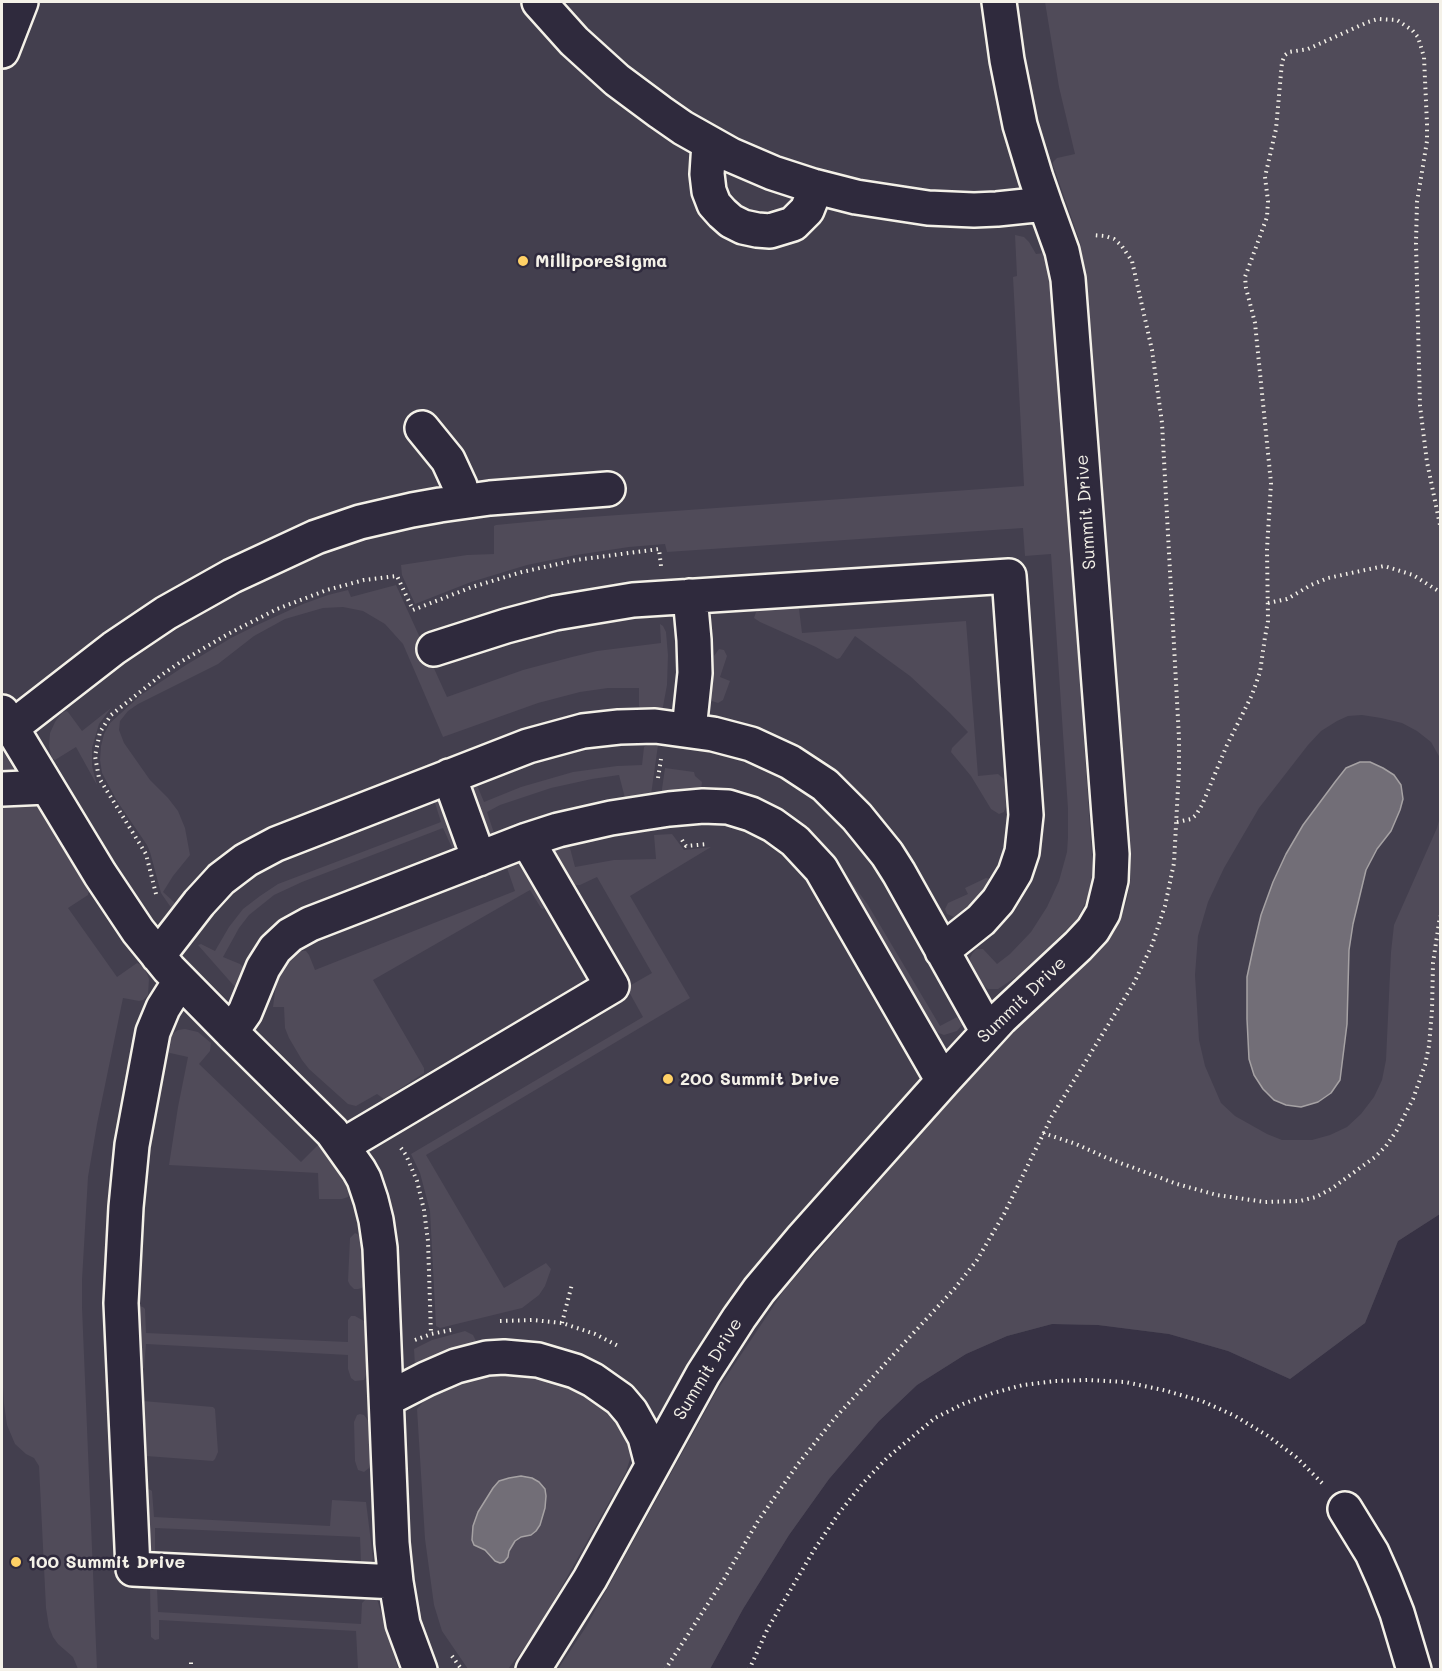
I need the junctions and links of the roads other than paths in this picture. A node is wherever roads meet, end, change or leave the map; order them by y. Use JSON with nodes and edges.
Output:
{"nodes":[{"id":1,"x":21,"y":2,"type":"edge"},
{"id":2,"x":539,"y":2,"type":"edge"},
{"id":3,"x":999,"y":2,"type":"edge"},
{"id":4,"x":2,"y":51,"type":"edge"},
{"id":5,"x":709,"y":143,"type":"junction"},
{"id":6,"x":813,"y":186,"type":"junction"},
{"id":7,"x":1045,"y":204,"type":"junction"},
{"id":8,"x":422,"y":428,"type":"dead end"},
{"id":9,"x":608,"y":489,"type":"dead end"},
{"id":10,"x":463,"y":501,"type":"junction"},
{"id":11,"x":690,"y":596,"type":"junction"},
{"id":12,"x":434,"y":649,"type":"dead end"},
{"id":13,"x":6,"y":720,"type":"edge"},
{"id":14,"x":689,"y":730,"type":"junction"},
{"id":15,"x":449,"y":776,"type":"junction"},
{"id":16,"x":46,"y":787,"type":"junction"},
{"id":17,"x":2,"y":789,"type":"edge"},
{"id":18,"x":527,"y":840,"type":"junction"},
{"id":19,"x":480,"y":859,"type":"junction"},
{"id":20,"x":942,"y":951,"type":"junction"},
{"id":21,"x":158,"y":956,"type":"junction"},
{"id":22,"x":180,"y":981,"type":"junction"},
{"id":23,"x":231,"y":1032,"type":"junction"},
{"id":24,"x":988,"y":1032,"type":"junction"},
{"id":25,"x":943,"y":1081,"type":"junction"},
{"id":26,"x":342,"y":1146,"type":"junction"},
{"id":27,"x":387,"y":1399,"type":"junction"},
{"id":28,"x":652,"y":1464,"type":"junction"},
{"id":29,"x":1345,"y":1509,"type":"road end"},
{"id":30,"x":396,"y":1582,"type":"junction"},
{"id":31,"x":420,"y":1670,"type":"edge"},
{"id":32,"x":533,"y":1670,"type":"edge"},
{"id":33,"x":1414,"y":1670,"type":"edge"}],
"edges":[{"from":1,"to":4,"type":"street"},
{"from":2,"to":5,"type":"street"},
{"from":3,"to":7,"type":"street","name":"Summit Drive"},
{"from":5,"to":6,"type":"street"},
{"from":5,"to":6,"type":"street"},
{"from":6,"to":7,"type":"street"},
{"from":7,"to":24,"type":"street","name":"Summit Drive"},
{"from":8,"to":10,"type":"street"},
{"from":9,"to":10,"type":"street"},
{"from":10,"to":13,"type":"street"},
{"from":11,"to":12,"type":"street"},
{"from":11,"to":14,"type":"street"},
{"from":11,"to":20,"type":"street"},
{"from":13,"to":16,"type":"street"},
{"from":14,"to":15,"type":"street"},
{"from":14,"to":20,"type":"street"},
{"from":15,"to":19,"type":"street"},
{"from":15,"to":21,"type":"street"},
{"from":16,"to":17,"type":"street"},
{"from":16,"to":21,"type":"street"},
{"from":18,"to":19,"type":"street"},
{"from":18,"to":25,"type":"street"},
{"from":18,"to":26,"type":"street"},
{"from":19,"to":23,"type":"street"},
{"from":20,"to":24,"type":"street"},
{"from":21,"to":22,"type":"street"},
{"from":22,"to":23,"type":"street"},
{"from":22,"to":30,"type":"street"},
{"from":23,"to":26,"type":"street"},
{"from":24,"to":25,"type":"street","name":"Summit Drive"},
{"from":25,"to":28,"type":"street","name":"Summit Drive"},
{"from":26,"to":27,"type":"street"},
{"from":27,"to":28,"type":"street"},
{"from":27,"to":30,"type":"street"},
{"from":28,"to":32,"type":"street","name":"Summit Drive"},
{"from":29,"to":33,"type":"street"},
{"from":30,"to":31,"type":"street"}]}
